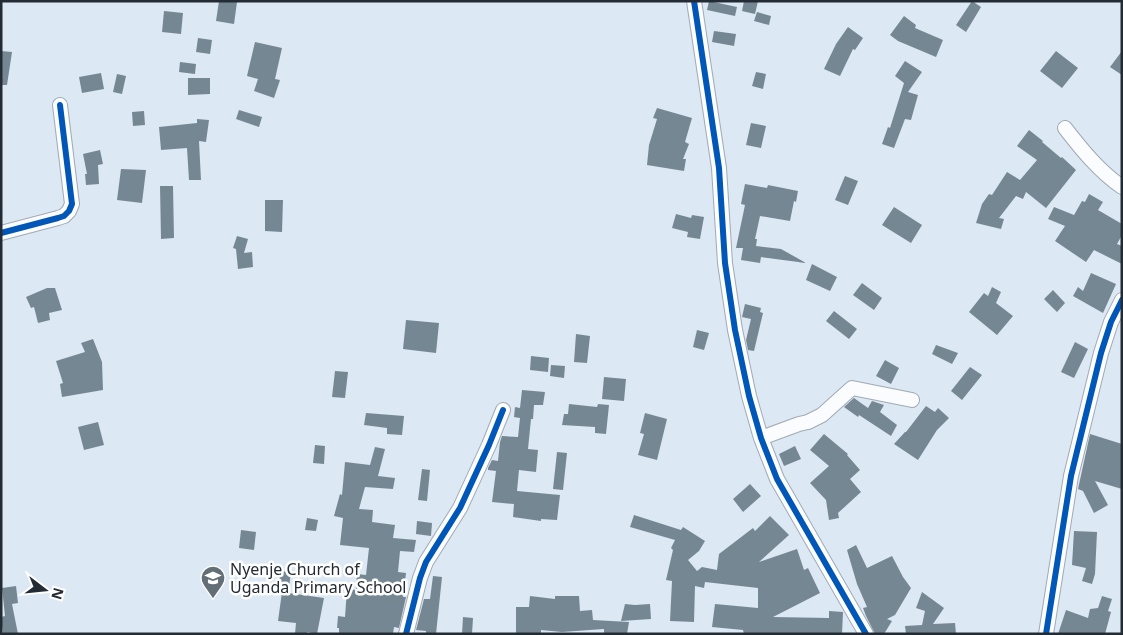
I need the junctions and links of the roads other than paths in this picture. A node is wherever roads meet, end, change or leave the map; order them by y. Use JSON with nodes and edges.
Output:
{"nodes":[{"id":1,"x":694,"y":1,"type":"edge"},
{"id":2,"x":60,"y":105,"type":"dead end"},
{"id":3,"x":1064,"y":128,"type":"dead end"},
{"id":4,"x":1122,"y":187,"type":"edge"},
{"id":5,"x":1,"y":233,"type":"edge"},
{"id":6,"x":1122,"y":300,"type":"edge"},
{"id":7,"x":912,"y":400,"type":"dead end"},
{"id":8,"x":503,"y":410,"type":"dead end"},
{"id":9,"x":761,"y":438,"type":"junction"},
{"id":10,"x":406,"y":634,"type":"edge"},
{"id":11,"x":866,"y":634,"type":"edge"},
{"id":12,"x":1046,"y":634,"type":"edge"}],
"edges":[{"from":1,"to":9,"type":"street"},
{"from":2,"to":5,"type":"street"},
{"from":3,"to":4,"type":"street"},
{"from":6,"to":12,"type":"street"},
{"from":7,"to":9,"type":"street"},
{"from":8,"to":10,"type":"street"},
{"from":9,"to":11,"type":"street"}]}
